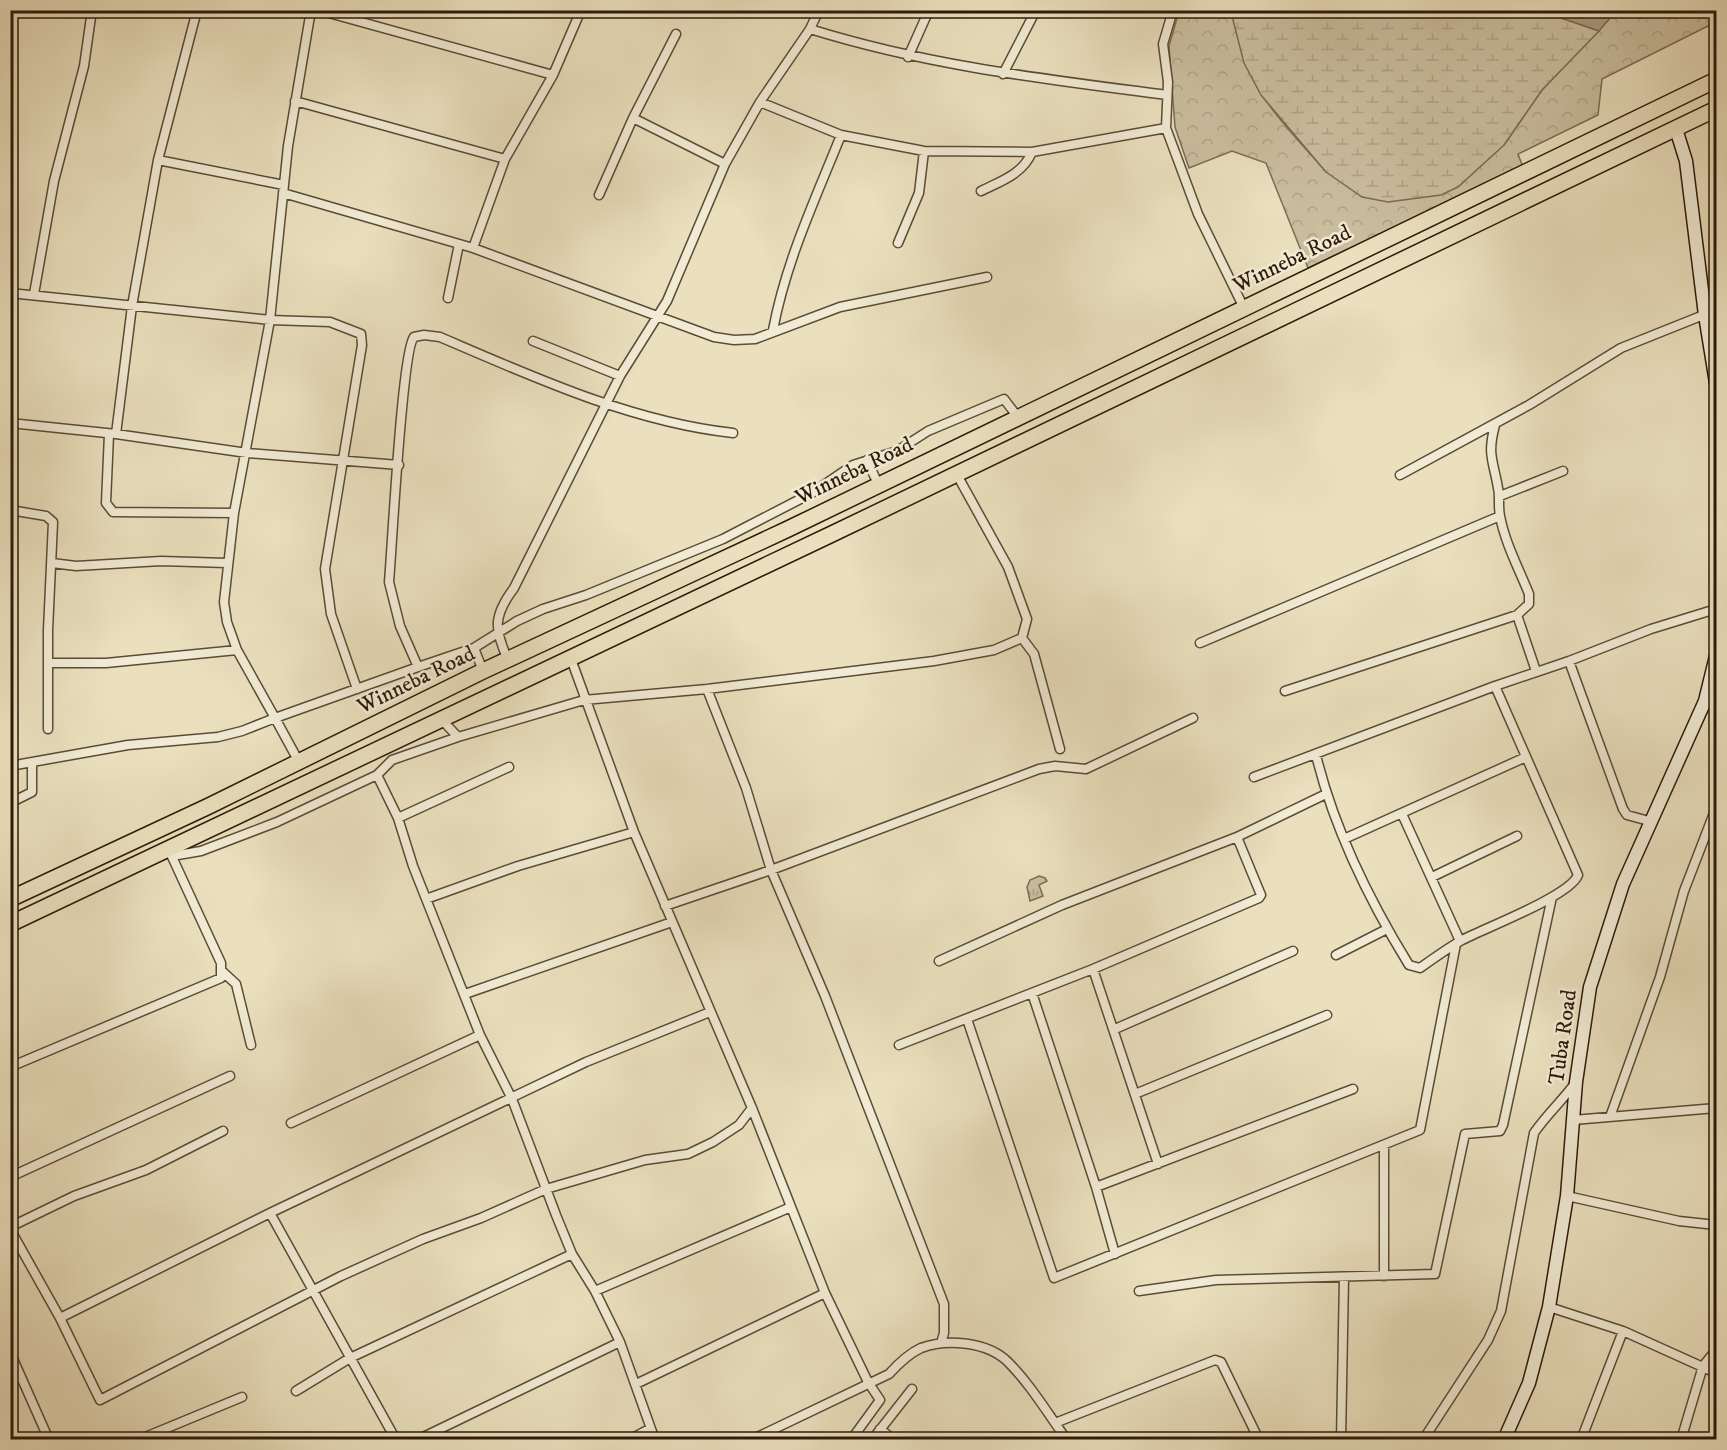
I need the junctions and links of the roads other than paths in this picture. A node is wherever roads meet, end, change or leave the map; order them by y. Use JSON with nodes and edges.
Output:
{"nodes":[{"id":1,"x":92,"y":10,"type":"edge"},
{"id":2,"x":197,"y":10,"type":"edge"},
{"id":3,"x":311,"y":10,"type":"edge"},
{"id":4,"x":318,"y":10,"type":"edge"},
{"id":5,"x":580,"y":10,"type":"edge"},
{"id":6,"x":819,"y":10,"type":"edge"},
{"id":7,"x":929,"y":10,"type":"edge"},
{"id":8,"x":1036,"y":10,"type":"edge"},
{"id":9,"x":1173,"y":10,"type":"edge"},
{"id":10,"x":810,"y":29,"type":"junction"},
{"id":11,"x":676,"y":34,"type":"dead end"},
{"id":12,"x":908,"y":57,"type":"junction"},
{"id":13,"x":1003,"y":74,"type":"junction"},
{"id":14,"x":553,"y":75,"type":"junction"},
{"id":15,"x":1716,"y":80,"type":"edge"},
{"id":16,"x":1167,"y":95,"type":"junction"},
{"id":17,"x":295,"y":101,"type":"junction"},
{"id":18,"x":759,"y":102,"type":"junction"},
{"id":19,"x":1716,"y":109,"type":"edge"},
{"id":20,"x":633,"y":118,"type":"junction"},
{"id":21,"x":1166,"y":128,"type":"junction"},
{"id":22,"x":1676,"y":129,"type":"junction"},
{"id":23,"x":841,"y":135,"type":"junction"},
{"id":24,"x":924,"y":151,"type":"junction"},
{"id":25,"x":1032,"y":152,"type":"junction"},
{"id":26,"x":505,"y":159,"type":"junction"},
{"id":27,"x":158,"y":160,"type":"junction"},
{"id":28,"x":725,"y":164,"type":"junction"},
{"id":29,"x":283,"y":189,"type":"junction"},
{"id":30,"x":981,"y":191,"type":"dead end"},
{"id":31,"x":598,"y":195,"type":"dead end"},
{"id":32,"x":898,"y":243,"type":"dead end"},
{"id":33,"x":459,"y":244,"type":"junction"},
{"id":34,"x":473,"y":248,"type":"junction"},
{"id":35,"x":1310,"y":276,"type":"junction"},
{"id":36,"x":987,"y":277,"type":"dead end"},
{"id":37,"x":10,"y":293,"type":"edge"},
{"id":38,"x":34,"y":294,"type":"junction"},
{"id":39,"x":448,"y":298,"type":"dead end"},
{"id":40,"x":1321,"y":298,"type":"junction"},
{"id":41,"x":132,"y":306,"type":"junction"},
{"id":42,"x":1244,"y":306,"type":"junction"},
{"id":43,"x":1711,"y":313,"type":"edge"},
{"id":44,"x":659,"y":316,"type":"junction"},
{"id":45,"x":270,"y":320,"type":"junction"},
{"id":46,"x":773,"y":330,"type":"junction"},
{"id":47,"x":532,"y":341,"type":"dead end"},
{"id":48,"x":620,"y":376,"type":"junction"},
{"id":49,"x":1716,"y":383,"type":"edge"},
{"id":50,"x":607,"y":403,"type":"junction"},
{"id":51,"x":1017,"y":416,"type":"junction"},
{"id":52,"x":10,"y":423,"type":"edge"},
{"id":53,"x":1494,"y":424,"type":"junction"},
{"id":54,"x":733,"y":433,"type":"dead end"},
{"id":55,"x":113,"y":434,"type":"junction"},
{"id":56,"x":247,"y":453,"type":"junction"},
{"id":57,"x":341,"y":460,"type":"junction"},
{"id":58,"x":867,"y":460,"type":"junction"},
{"id":59,"x":399,"y":465,"type":"junction"},
{"id":60,"x":1563,"y":471,"type":"dead end"},
{"id":61,"x":955,"y":473,"type":"junction"},
{"id":62,"x":1400,"y":475,"type":"dead end"},
{"id":63,"x":878,"y":484,"type":"junction"},
{"id":64,"x":1500,"y":496,"type":"junction"},
{"id":65,"x":10,"y":510,"type":"edge"},
{"id":66,"x":234,"y":513,"type":"junction"},
{"id":67,"x":1500,"y":516,"type":"junction"},
{"id":68,"x":723,"y":539,"type":"junction"},
{"id":69,"x":731,"y":555,"type":"junction"},
{"id":70,"x":52,"y":563,"type":"junction"},
{"id":71,"x":227,"y":563,"type":"junction"},
{"id":72,"x":1716,"y":609,"type":"edge"},
{"id":73,"x":1517,"y":615,"type":"junction"},
{"id":74,"x":496,"y":635,"type":"junction"},
{"id":75,"x":1022,"y":638,"type":"junction"},
{"id":76,"x":1200,"y":643,"type":"dead end"},
{"id":77,"x":474,"y":648,"type":"junction"},
{"id":78,"x":237,"y":650,"type":"junction"},
{"id":79,"x":1716,"y":656,"type":"edge"},
{"id":80,"x":570,"y":658,"type":"junction"},
{"id":81,"x":508,"y":660,"type":"junction"},
{"id":82,"x":1569,"y":662,"type":"junction"},
{"id":83,"x":48,"y":663,"type":"junction"},
{"id":84,"x":418,"y":667,"type":"junction"},
{"id":85,"x":483,"y":671,"type":"junction"},
{"id":86,"x":1536,"y":671,"type":"junction"},
{"id":87,"x":1495,"y":686,"type":"junction"},
{"id":88,"x":357,"y":689,"type":"junction"},
{"id":89,"x":707,"y":689,"type":"junction"},
{"id":90,"x":1285,"y":691,"type":"dead end"},
{"id":91,"x":584,"y":700,"type":"junction"},
{"id":92,"x":1711,"y":703,"type":"edge"},
{"id":93,"x":275,"y":718,"type":"junction"},
{"id":94,"x":1193,"y":718,"type":"dead end"},
{"id":95,"x":441,"y":719,"type":"junction"},
{"id":96,"x":48,"y":729,"type":"dead end"},
{"id":97,"x":458,"y":738,"type":"junction"},
{"id":98,"x":1060,"y":749,"type":"dead end"},
{"id":99,"x":1316,"y":755,"type":"junction"},
{"id":100,"x":1526,"y":757,"type":"junction"},
{"id":101,"x":299,"y":762,"type":"junction"},
{"id":102,"x":32,"y":763,"type":"junction"},
{"id":103,"x":10,"y":766,"type":"edge"},
{"id":104,"x":509,"y":767,"type":"dead end"},
{"id":105,"x":377,"y":775,"type":"junction"},
{"id":106,"x":1254,"y":777,"type":"dead end"},
{"id":107,"x":1326,"y":794,"type":"junction"},
{"id":108,"x":10,"y":803,"type":"edge"},
{"id":109,"x":209,"y":806,"type":"junction"},
{"id":110,"x":1716,"y":808,"type":"edge"},
{"id":111,"x":1402,"y":814,"type":"junction"},
{"id":112,"x":398,"y":818,"type":"junction"},
{"id":113,"x":1649,"y":821,"type":"junction"},
{"id":114,"x":216,"y":827,"type":"junction"},
{"id":115,"x":634,"y":832,"type":"junction"},
{"id":116,"x":1517,"y":836,"type":"dead end"},
{"id":117,"x":1237,"y":837,"type":"junction"},
{"id":118,"x":1344,"y":839,"type":"junction"},
{"id":119,"x":170,"y":852,"type":"junction"},
{"id":120,"x":771,"y":870,"type":"junction"},
{"id":121,"x":1432,"y":877,"type":"junction"},
{"id":122,"x":1552,"y":897,"type":"junction"},
{"id":123,"x":10,"y":899,"type":"edge"},
{"id":124,"x":426,"y":899,"type":"junction"},
{"id":125,"x":665,"y":906,"type":"junction"},
{"id":126,"x":672,"y":922,"type":"junction"},
{"id":127,"x":10,"y":924,"type":"edge"},
{"id":128,"x":1387,"y":930,"type":"junction"},
{"id":129,"x":1458,"y":943,"type":"junction"},
{"id":130,"x":1293,"y":951,"type":"dead end"},
{"id":131,"x":1336,"y":955,"type":"dead end"},
{"id":132,"x":939,"y":961,"type":"dead end"},
{"id":133,"x":1093,"y":969,"type":"junction"},
{"id":134,"x":223,"y":972,"type":"junction"},
{"id":135,"x":1032,"y":993,"type":"junction"},
{"id":136,"x":465,"y":994,"type":"junction"},
{"id":137,"x":710,"y":1012,"type":"junction"},
{"id":138,"x":1327,"y":1015,"type":"dead end"},
{"id":139,"x":967,"y":1019,"type":"junction"},
{"id":140,"x":1115,"y":1029,"type":"junction"},
{"id":141,"x":480,"y":1035,"type":"junction"},
{"id":142,"x":251,"y":1045,"type":"dead end"},
{"id":143,"x":899,"y":1045,"type":"dead end"},
{"id":144,"x":10,"y":1067,"type":"edge"},
{"id":145,"x":230,"y":1076,"type":"dead end"},
{"id":146,"x":1576,"y":1082,"type":"junction"},
{"id":147,"x":1353,"y":1089,"type":"dead end"},
{"id":148,"x":1135,"y":1094,"type":"junction"},
{"id":149,"x":512,"y":1099,"type":"junction"},
{"id":150,"x":752,"y":1108,"type":"junction"},
{"id":151,"x":1716,"y":1108,"type":"edge"},
{"id":152,"x":1610,"y":1117,"type":"junction"},
{"id":153,"x":1574,"y":1120,"type":"junction"},
{"id":154,"x":291,"y":1123,"type":"dead end"},
{"id":155,"x":223,"y":1131,"type":"dead end"},
{"id":156,"x":1384,"y":1146,"type":"junction"},
{"id":157,"x":1158,"y":1164,"type":"junction"},
{"id":158,"x":10,"y":1177,"type":"edge"},
{"id":159,"x":1096,"y":1187,"type":"junction"},
{"id":160,"x":546,"y":1189,"type":"junction"},
{"id":161,"x":1567,"y":1196,"type":"junction"},
{"id":162,"x":791,"y":1207,"type":"junction"},
{"id":163,"x":270,"y":1213,"type":"junction"},
{"id":164,"x":1716,"y":1225,"type":"edge"},
{"id":165,"x":10,"y":1228,"type":"edge"},
{"id":166,"x":572,"y":1254,"type":"junction"},
{"id":167,"x":1115,"y":1254,"type":"junction"},
{"id":168,"x":1384,"y":1276,"type":"junction"},
{"id":169,"x":1344,"y":1277,"type":"junction"},
{"id":170,"x":313,"y":1290,"type":"junction"},
{"id":171,"x":595,"y":1291,"type":"junction"},
{"id":172,"x":1139,"y":1292,"type":"dead end"},
{"id":173,"x":825,"y":1293,"type":"junction"},
{"id":174,"x":1549,"y":1307,"type":"junction"},
{"id":175,"x":60,"y":1318,"type":"junction"},
{"id":176,"x":1623,"y":1331,"type":"junction"},
{"id":177,"x":620,"y":1342,"type":"junction"},
{"id":178,"x":941,"y":1343,"type":"junction"},
{"id":179,"x":1716,"y":1350,"type":"edge"},
{"id":180,"x":10,"y":1352,"type":"edge"},
{"id":181,"x":350,"y":1358,"type":"junction"},
{"id":182,"x":1703,"y":1366,"type":"junction"},
{"id":183,"x":1716,"y":1372,"type":"edge"},
{"id":184,"x":868,"y":1382,"type":"junction"},
{"id":185,"x":636,"y":1384,"type":"junction"},
{"id":186,"x":912,"y":1389,"type":"dead end"},
{"id":187,"x":296,"y":1391,"type":"dead end"},
{"id":188,"x":242,"y":1397,"type":"dead end"},
{"id":189,"x":1055,"y":1423,"type":"junction"},
{"id":190,"x":880,"y":1429,"type":"junction"},
{"id":191,"x":649,"y":1430,"type":"junction"},
{"id":192,"x":49,"y":1440,"type":"edge"},
{"id":193,"x":138,"y":1440,"type":"edge"},
{"id":194,"x":396,"y":1440,"type":"edge"},
{"id":195,"x":417,"y":1440,"type":"edge"},
{"id":196,"x":629,"y":1440,"type":"edge"},
{"id":197,"x":655,"y":1440,"type":"edge"},
{"id":198,"x":751,"y":1440,"type":"edge"},
{"id":199,"x":851,"y":1440,"type":"edge"},
{"id":200,"x":872,"y":1440,"type":"edge"},
{"id":201,"x":894,"y":1440,"type":"edge"},
{"id":202,"x":1067,"y":1440,"type":"edge"},
{"id":203,"x":1259,"y":1440,"type":"edge"},
{"id":204,"x":1341,"y":1440,"type":"edge"},
{"id":205,"x":1423,"y":1440,"type":"edge"},
{"id":206,"x":1504,"y":1440,"type":"edge"},
{"id":207,"x":1581,"y":1440,"type":"edge"},
{"id":208,"x":1681,"y":1440,"type":"edge"}],
"edges":[{"from":1,"to":38,"type":"street"},
{"from":2,"to":27,"type":"street"},
{"from":3,"to":17,"type":"street"},
{"from":4,"to":14,"type":"street"},
{"from":5,"to":14,"type":"street"},
{"from":6,"to":10,"type":"street"},
{"from":7,"to":12,"type":"street"},
{"from":8,"to":13,"type":"street"},
{"from":9,"to":16,"type":"street"},
{"from":10,"to":12,"type":"street"},
{"from":10,"to":18,"type":"street"},
{"from":11,"to":20,"type":"street"},
{"from":12,"to":13,"type":"street"},
{"from":13,"to":16,"type":"street"},
{"from":14,"to":26,"type":"street"},
{"from":15,"to":35,"type":"highway","name":"Winneba Road"},
{"from":16,"to":21,"type":"street"},
{"from":17,"to":26,"type":"street"},
{"from":17,"to":29,"type":"street"},
{"from":18,"to":23,"type":"street"},
{"from":18,"to":28,"type":"street"},
{"from":19,"to":22,"type":"highway","name":"Winneba Road"},
{"from":20,"to":28,"type":"street"},
{"from":20,"to":31,"type":"street"},
{"from":21,"to":25,"type":"street"},
{"from":21,"to":42,"type":"street"},
{"from":22,"to":40,"type":"highway","name":"Winneba Road"},
{"from":22,"to":43,"type":"street"},
{"from":23,"to":24,"type":"street"},
{"from":23,"to":46,"type":"street"},
{"from":24,"to":25,"type":"street"},
{"from":24,"to":32,"type":"street"},
{"from":25,"to":30,"type":"street"},
{"from":26,"to":34,"type":"street"},
{"from":27,"to":29,"type":"street"},
{"from":27,"to":41,"type":"street"},
{"from":28,"to":44,"type":"street"},
{"from":29,"to":33,"type":"street"},
{"from":29,"to":45,"type":"street"},
{"from":33,"to":34,"type":"street"},
{"from":33,"to":39,"type":"street"},
{"from":34,"to":44,"type":"street"},
{"from":35,"to":40,"type":"highway"},
{"from":35,"to":42,"type":"highway","name":"Winneba Road"},
{"from":36,"to":46,"type":"street"},
{"from":37,"to":38,"type":"street"},
{"from":38,"to":41,"type":"street"},
{"from":40,"to":61,"type":"highway","name":"Winneba Road"},
{"from":41,"to":45,"type":"street"},
{"from":41,"to":55,"type":"street"},
{"from":42,"to":51,"type":"highway","name":"Winneba Road"},
{"from":43,"to":49,"type":"street"},
{"from":43,"to":53,"type":"street"},
{"from":44,"to":46,"type":"street"},
{"from":44,"to":48,"type":"street"},
{"from":45,"to":56,"type":"street"},
{"from":45,"to":57,"type":"street"},
{"from":47,"to":48,"type":"street"},
{"from":48,"to":50,"type":"street"},
{"from":50,"to":54,"type":"street"},
{"from":50,"to":59,"type":"street"},
{"from":50,"to":74,"type":"street"},
{"from":51,"to":58,"type":"street"},
{"from":51,"to":63,"type":"highway","name":"Winneba Road"},
{"from":52,"to":55,"type":"street"},
{"from":53,"to":62,"type":"street"},
{"from":53,"to":64,"type":"street"},
{"from":55,"to":56,"type":"street"},
{"from":55,"to":66,"type":"street"},
{"from":56,"to":57,"type":"street"},
{"from":56,"to":66,"type":"street"},
{"from":57,"to":59,"type":"street"},
{"from":57,"to":88,"type":"street"},
{"from":58,"to":63,"type":"street"},
{"from":58,"to":68,"type":"street"},
{"from":59,"to":84,"type":"street"},
{"from":60,"to":64,"type":"street"},
{"from":61,"to":75,"type":"street"},
{"from":61,"to":80,"type":"highway","name":"Winneba Road"},
{"from":63,"to":69,"type":"highway","name":"Winneba Road"},
{"from":64,"to":67,"type":"street"},
{"from":65,"to":70,"type":"street"},
{"from":66,"to":71,"type":"street"},
{"from":67,"to":73,"type":"street"},
{"from":67,"to":76,"type":"street"},
{"from":68,"to":69,"type":"street"},
{"from":68,"to":74,"type":"street"},
{"from":69,"to":81,"type":"highway","name":"Winneba Road"},
{"from":70,"to":71,"type":"street"},
{"from":70,"to":83,"type":"street"},
{"from":71,"to":78,"type":"street"},
{"from":72,"to":82,"type":"street"},
{"from":73,"to":86,"type":"street"},
{"from":73,"to":90,"type":"street"},
{"from":74,"to":77,"type":"street"},
{"from":74,"to":81,"type":"street"},
{"from":75,"to":89,"type":"street"},
{"from":75,"to":98,"type":"street"},
{"from":77,"to":84,"type":"street"},
{"from":77,"to":85,"type":"street"},
{"from":78,"to":83,"type":"street"},
{"from":78,"to":93,"type":"street"},
{"from":79,"to":92,"type":"street","name":"Tuba Road"},
{"from":80,"to":91,"type":"street"},
{"from":80,"to":95,"type":"highway","name":"Winneba Road"},
{"from":81,"to":85,"type":"highway","name":"Winneba Road"},
{"from":82,"to":86,"type":"street"},
{"from":82,"to":113,"type":"street"},
{"from":83,"to":96,"type":"street"},
{"from":84,"to":88,"type":"street"},
{"from":85,"to":101,"type":"highway","name":"Winneba Road"},
{"from":86,"to":87,"type":"street"},
{"from":87,"to":99,"type":"street"},
{"from":87,"to":100,"type":"street"},
{"from":88,"to":93,"type":"street"},
{"from":89,"to":91,"type":"street"},
{"from":89,"to":120,"type":"street"},
{"from":91,"to":97,"type":"street"},
{"from":91,"to":115,"type":"street"},
{"from":92,"to":113,"type":"street","name":"Tuba Road"},
{"from":93,"to":101,"type":"street"},
{"from":93,"to":102,"type":"street"},
{"from":94,"to":120,"type":"street"},
{"from":95,"to":97,"type":"street"},
{"from":95,"to":114,"type":"highway","name":"Winneba Road"},
{"from":97,"to":105,"type":"street"},
{"from":99,"to":106,"type":"street"},
{"from":99,"to":107,"type":"street"},
{"from":100,"to":111,"type":"street"},
{"from":100,"to":122,"type":"street"},
{"from":101,"to":109,"type":"highway","name":"Winneba Road"},
{"from":102,"to":103,"type":"street"},
{"from":102,"to":108,"type":"street"},
{"from":104,"to":112,"type":"street"},
{"from":105,"to":112,"type":"street"},
{"from":105,"to":119,"type":"street"},
{"from":107,"to":117,"type":"street"},
{"from":107,"to":118,"type":"street"},
{"from":109,"to":114,"type":"highway"},
{"from":109,"to":123,"type":"highway","name":"Winneba Road"},
{"from":110,"to":152,"type":"street"},
{"from":111,"to":118,"type":"street"},
{"from":111,"to":121,"type":"street"},
{"from":112,"to":124,"type":"street"},
{"from":113,"to":146,"type":"street","name":"Tuba Road"},
{"from":114,"to":119,"type":"highway","name":"Winneba Road"},
{"from":115,"to":124,"type":"street"},
{"from":115,"to":125,"type":"street"},
{"from":116,"to":121,"type":"street"},
{"from":117,"to":132,"type":"street"},
{"from":117,"to":133,"type":"street"},
{"from":118,"to":128,"type":"street"},
{"from":119,"to":127,"type":"highway","name":"Winneba Road"},
{"from":119,"to":134,"type":"street"},
{"from":120,"to":125,"type":"street"},
{"from":120,"to":178,"type":"street"},
{"from":121,"to":129,"type":"street"},
{"from":122,"to":129,"type":"street"},
{"from":122,"to":168,"type":"street"},
{"from":124,"to":136,"type":"street"},
{"from":125,"to":126,"type":"street"},
{"from":126,"to":136,"type":"street"},
{"from":126,"to":137,"type":"street"},
{"from":128,"to":129,"type":"street"},
{"from":128,"to":131,"type":"street"},
{"from":129,"to":156,"type":"street"},
{"from":130,"to":140,"type":"street"},
{"from":133,"to":135,"type":"street"},
{"from":133,"to":140,"type":"street"},
{"from":134,"to":142,"type":"street"},
{"from":134,"to":144,"type":"street"},
{"from":135,"to":139,"type":"street"},
{"from":135,"to":159,"type":"street"},
{"from":136,"to":141,"type":"street"},
{"from":137,"to":149,"type":"street"},
{"from":137,"to":150,"type":"street"},
{"from":138,"to":148,"type":"street"},
{"from":139,"to":143,"type":"street"},
{"from":139,"to":167,"type":"street"},
{"from":140,"to":148,"type":"street"},
{"from":141,"to":149,"type":"street"},
{"from":141,"to":154,"type":"street"},
{"from":145,"to":158,"type":"street"},
{"from":146,"to":153,"type":"street","name":"Tuba Road"},
{"from":146,"to":205,"type":"street"},
{"from":147,"to":157,"type":"street"},
{"from":148,"to":157,"type":"street"},
{"from":149,"to":160,"type":"street"},
{"from":149,"to":163,"type":"street"},
{"from":150,"to":160,"type":"street"},
{"from":150,"to":162,"type":"street"},
{"from":151,"to":152,"type":"street"},
{"from":152,"to":153,"type":"street"},
{"from":153,"to":161,"type":"street","name":"Tuba Road"},
{"from":155,"to":165,"type":"street"},
{"from":156,"to":167,"type":"street"},
{"from":156,"to":168,"type":"street"},
{"from":157,"to":159,"type":"street"},
{"from":159,"to":167,"type":"street"},
{"from":160,"to":166,"type":"street"},
{"from":160,"to":170,"type":"street"},
{"from":161,"to":164,"type":"street"},
{"from":161,"to":174,"type":"street","name":"Tuba Road"},
{"from":162,"to":171,"type":"street"},
{"from":162,"to":173,"type":"street"},
{"from":163,"to":170,"type":"street"},
{"from":163,"to":175,"type":"street"},
{"from":165,"to":175,"type":"street"},
{"from":166,"to":171,"type":"street"},
{"from":166,"to":181,"type":"street"},
{"from":168,"to":169,"type":"street"},
{"from":169,"to":172,"type":"street"},
{"from":169,"to":204,"type":"street"},
{"from":170,"to":175,"type":"street"},
{"from":170,"to":181,"type":"street"},
{"from":171,"to":177,"type":"street"},
{"from":173,"to":184,"type":"street"},
{"from":173,"to":185,"type":"street"},
{"from":174,"to":176,"type":"street"},
{"from":174,"to":206,"type":"street","name":"Tuba Road"},
{"from":176,"to":182,"type":"street"},
{"from":176,"to":207,"type":"street"},
{"from":177,"to":185,"type":"street"},
{"from":177,"to":195,"type":"street"},
{"from":178,"to":184,"type":"street"},
{"from":178,"to":189,"type":"street"},
{"from":179,"to":182,"type":"street"},
{"from":180,"to":192,"type":"street"},
{"from":181,"to":187,"type":"street"},
{"from":181,"to":194,"type":"street"},
{"from":182,"to":183,"type":"street"},
{"from":182,"to":208,"type":"street"},
{"from":184,"to":198,"type":"street"},
{"from":184,"to":199,"type":"street"},
{"from":185,"to":191,"type":"street"},
{"from":186,"to":190,"type":"street"},
{"from":188,"to":193,"type":"street"},
{"from":189,"to":202,"type":"street"},
{"from":189,"to":203,"type":"street"},
{"from":190,"to":200,"type":"street"},
{"from":190,"to":201,"type":"street"},
{"from":191,"to":196,"type":"street"},
{"from":191,"to":197,"type":"street"}]}
